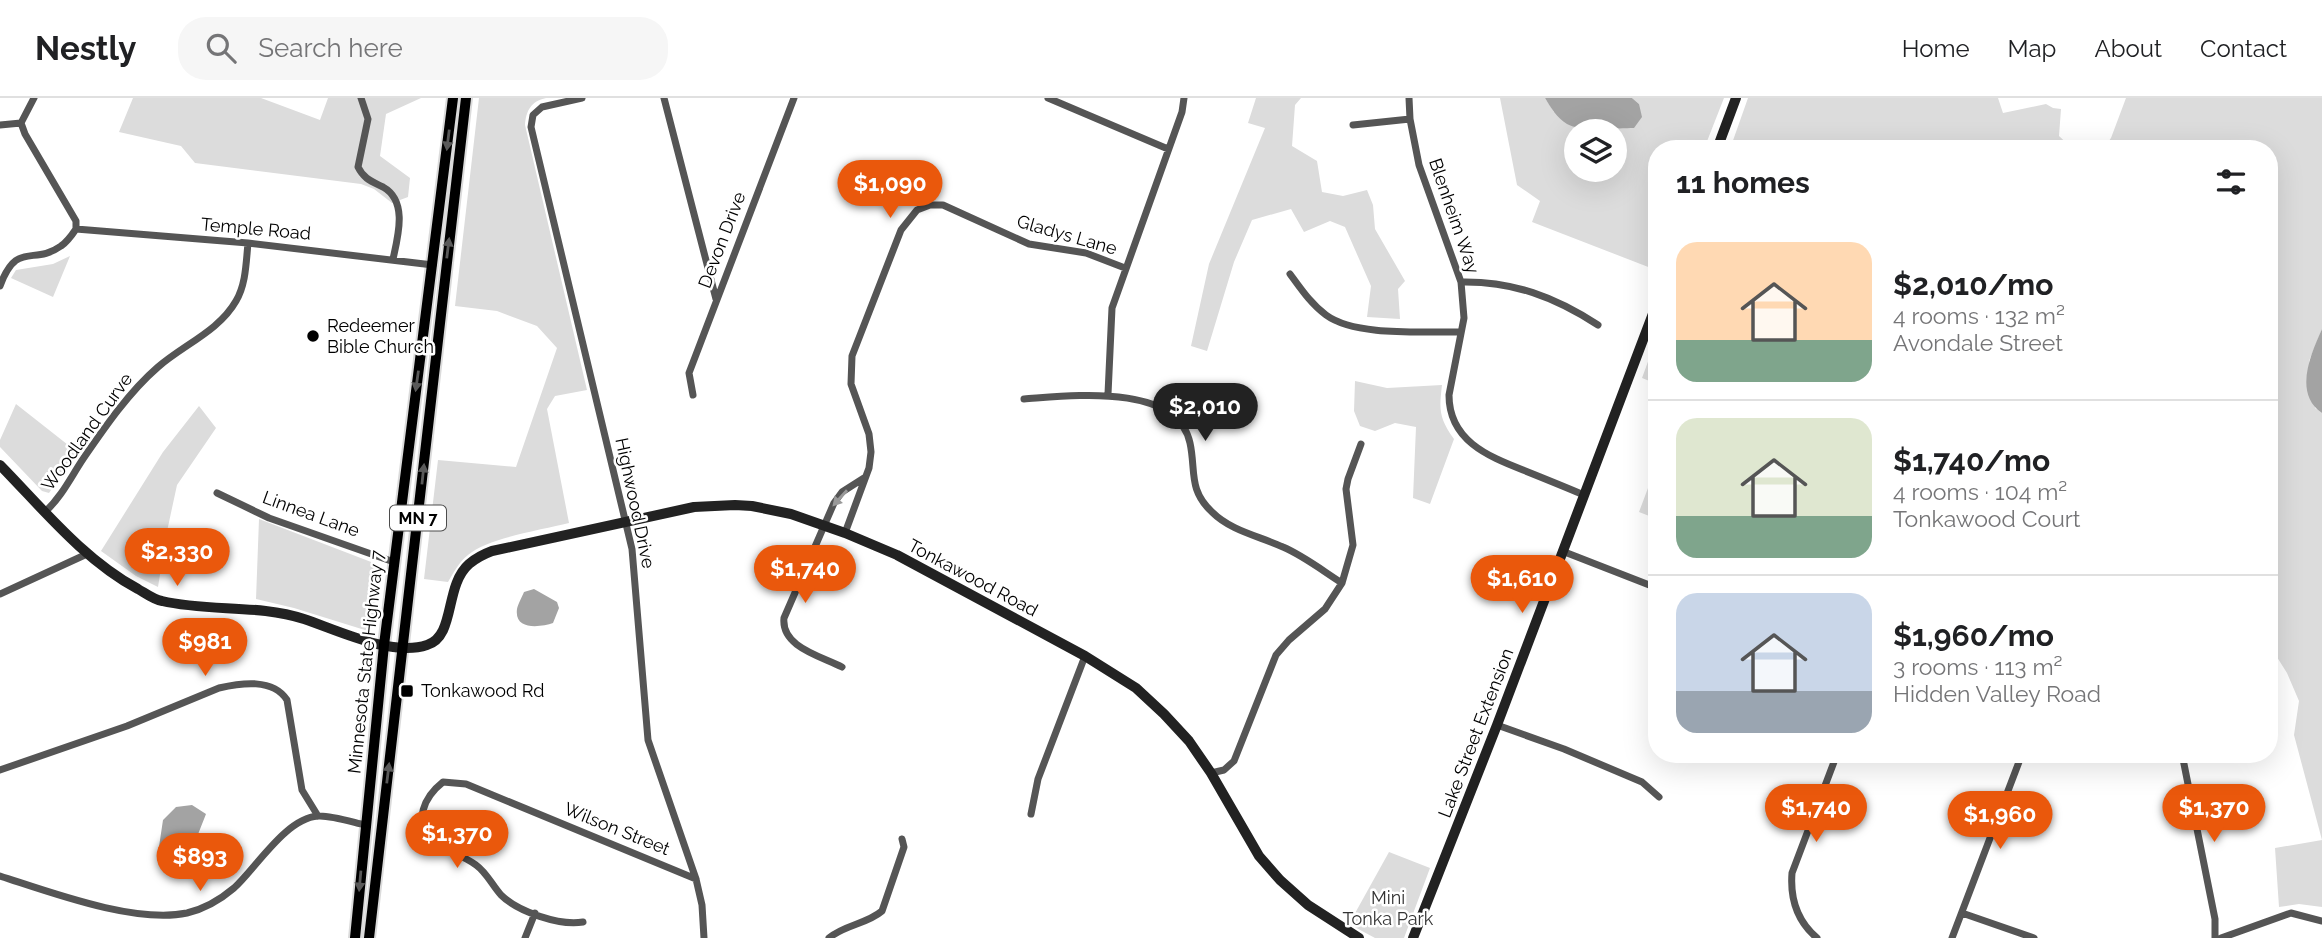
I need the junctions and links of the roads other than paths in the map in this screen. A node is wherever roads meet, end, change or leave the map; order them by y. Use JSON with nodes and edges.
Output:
{"nodes":[{"id":1,"x":34,"y":98,"type":"edge"},
{"id":2,"x":361,"y":98,"type":"edge"},
{"id":3,"x":453,"y":98,"type":"edge"},
{"id":4,"x":466,"y":98,"type":"edge"},
{"id":5,"x":582,"y":98,"type":"edge"},
{"id":6,"x":664,"y":98,"type":"edge"},
{"id":7,"x":794,"y":98,"type":"edge"},
{"id":8,"x":1048,"y":98,"type":"edge"},
{"id":9,"x":1184,"y":98,"type":"edge"},
{"id":10,"x":1409,"y":98,"type":"edge"},
{"id":11,"x":1736,"y":98,"type":"edge"},
{"id":12,"x":1410,"y":119,"type":"junction"},
{"id":13,"x":21,"y":123,"type":"junction"},
{"id":14,"x":0,"y":125,"type":"edge"},
{"id":15,"x":1353,"y":125,"type":"dead end"},
{"id":16,"x":1720,"y":140,"type":"edge"},
{"id":17,"x":1168,"y":149,"type":"junction"},
{"id":18,"x":76,"y":229,"type":"junction"},
{"id":19,"x":247,"y":243,"type":"junction"},
{"id":20,"x":393,"y":259,"type":"junction"},
{"id":21,"x":433,"y":265,"type":"junction"},
{"id":22,"x":1125,"y":268,"type":"junction"},
{"id":23,"x":1290,"y":274,"type":"dead end"},
{"id":24,"x":1461,"y":282,"type":"junction"},
{"id":25,"x":0,"y":285,"type":"edge"},
{"id":26,"x":716,"y":299,"type":"junction"},
{"id":27,"x":1598,"y":325,"type":"dead end"},
{"id":28,"x":1648,"y":327,"type":"edge"},
{"id":29,"x":1461,"y":332,"type":"junction"},
{"id":30,"x":693,"y":394,"type":"dead end"},
{"id":31,"x":1108,"y":394,"type":"junction"},
{"id":32,"x":1024,"y":398,"type":"dead end"},
{"id":33,"x":1361,"y":444,"type":"dead end"},
{"id":34,"x":0,"y":465,"type":"edge"},
{"id":35,"x":864,"y":477,"type":"junction"},
{"id":36,"x":218,"y":493,"type":"dead end"},
{"id":37,"x":1584,"y":495,"type":"junction"},
{"id":38,"x":46,"y":511,"type":"junction"},
{"id":39,"x":625,"y":522,"type":"junction"},
{"id":40,"x":823,"y":525,"type":"junction"},
{"id":41,"x":845,"y":533,"type":"junction"},
{"id":42,"x":1562,"y":551,"type":"junction"},
{"id":43,"x":87,"y":554,"type":"junction"},
{"id":44,"x":394,"y":562,"type":"junction"},
{"id":45,"x":1342,"y":583,"type":"junction"},
{"id":46,"x":1648,"y":584,"type":"edge"},
{"id":47,"x":0,"y":594,"type":"edge"},
{"id":48,"x":384,"y":645,"type":"junction"},
{"id":49,"x":403,"y":647,"type":"junction"},
{"id":50,"x":1085,"y":656,"type":"junction"},
{"id":51,"x":842,"y":667,"type":"dead end"},
{"id":52,"x":1497,"y":724,"type":"junction"},
{"id":53,"x":1834,"y":763,"type":"edge"},
{"id":54,"x":2019,"y":763,"type":"edge"},
{"id":55,"x":2184,"y":763,"type":"edge"},
{"id":56,"x":0,"y":770,"type":"edge"},
{"id":57,"x":1210,"y":774,"type":"junction"},
{"id":58,"x":1659,"y":797,"type":"dead end"},
{"id":59,"x":1031,"y":814,"type":"dead end"},
{"id":60,"x":318,"y":816,"type":"junction"},
{"id":61,"x":365,"y":825,"type":"junction"},
{"id":62,"x":902,"y":839,"type":"dead end"},
{"id":63,"x":0,"y":876,"type":"edge"},
{"id":64,"x":696,"y":879,"type":"junction"},
{"id":65,"x":535,"y":913,"type":"junction"},
{"id":66,"x":1962,"y":913,"type":"junction"},
{"id":67,"x":2322,"y":921,"type":"edge"},
{"id":68,"x":583,"y":922,"type":"dead end"},
{"id":69,"x":355,"y":938,"type":"edge"},
{"id":70,"x":369,"y":938,"type":"edge"},
{"id":71,"x":525,"y":938,"type":"edge"},
{"id":72,"x":704,"y":938,"type":"edge"},
{"id":73,"x":829,"y":938,"type":"edge"},
{"id":74,"x":1359,"y":938,"type":"edge"},
{"id":75,"x":1413,"y":938,"type":"edge"},
{"id":76,"x":1817,"y":938,"type":"edge"},
{"id":77,"x":1952,"y":938,"type":"edge"},
{"id":78,"x":2034,"y":938,"type":"edge"},
{"id":79,"x":2215,"y":938,"type":"edge"},
{"id":80,"x":2221,"y":938,"type":"edge"}],
"edges":[{"from":1,"to":13,"type":"street"},
{"from":2,"to":20,"type":"street"},
{"from":3,"to":21,"type":"main road","name":"Minnesota State Highway 7","number":"MN 7","one_way":true},
{"from":49,"to":4,"type":"main road","name":"Minnesota State Highway 7","number":"MN 7","one_way":true},
{"from":5,"to":39,"type":"street","name":"Highwood Drive"},
{"from":6,"to":26,"type":"street"},
{"from":7,"to":26,"type":"street","name":"Devon Drive"},
{"from":8,"to":17,"type":"street"},
{"from":9,"to":17,"type":"street"},
{"from":10,"to":12,"type":"street","name":"Blenheim Way"},
{"from":11,"to":16,"type":"street"},
{"from":12,"to":15,"type":"street"},
{"from":12,"to":24,"type":"street","name":"Blenheim Way"},
{"from":13,"to":14,"type":"street"},
{"from":13,"to":18,"type":"street"},
{"from":17,"to":22,"type":"street"},
{"from":18,"to":19,"type":"street","name":"Temple Road"},
{"from":18,"to":25,"type":"street"},
{"from":19,"to":20,"type":"street","name":"Temple Road"},
{"from":19,"to":38,"type":"street","name":"Woodland Curve"},
{"from":20,"to":21,"type":"street","name":"Temple Road"},
{"from":21,"to":44,"type":"main road","name":"Minnesota State Highway 7","number":"MN 7","one_way":true},
{"from":22,"to":31,"type":"street"},
{"from":22,"to":35,"type":"street","name":"Gladys Lane"},
{"from":23,"to":29,"type":"street"},
{"from":24,"to":27,"type":"street"},
{"from":24,"to":29,"type":"street","name":"Blenheim Way"},
{"from":26,"to":30,"type":"street","name":"Devon Drive"},
{"from":28,"to":37,"type":"street","name":"Lake Street Extension"},
{"from":29,"to":37,"type":"street","name":"Blenheim Way"},
{"from":31,"to":32,"type":"street"},
{"from":31,"to":45,"type":"street"},
{"from":33,"to":45,"type":"street"},
{"from":34,"to":38,"type":"street","name":"Tonkawood Road"},
{"from":35,"to":40,"type":"street","one_way":true},
{"from":35,"to":41,"type":"street","name":"Gladys Lane"},
{"from":36,"to":44,"type":"street","name":"Linnea Lane"},
{"from":37,"to":42,"type":"street","name":"Lake Street Extension"},
{"from":38,"to":43,"type":"street","name":"Tonkawood Road"},
{"from":39,"to":40,"type":"street","name":"Tonkawood Road"},
{"from":39,"to":49,"type":"street","name":"Tonkawood Road"},
{"from":39,"to":64,"type":"street","name":"Highwood Drive"},
{"from":40,"to":41,"type":"street","name":"Tonkawood Road"},
{"from":40,"to":51,"type":"street"},
{"from":41,"to":50,"type":"street","name":"Tonkawood Road"},
{"from":42,"to":46,"type":"street"},
{"from":42,"to":52,"type":"street","name":"Lake Street Extension"},
{"from":43,"to":47,"type":"street"},
{"from":43,"to":48,"type":"street","name":"Tonkawood Road"},
{"from":44,"to":48,"type":"main road","name":"Minnesota State Highway 7","number":"MN 7"},
{"from":45,"to":57,"type":"street"},
{"from":48,"to":49,"type":"street","name":"Tonkawood Road"},
{"from":48,"to":61,"type":"main road","name":"Minnesota State Highway 7","number":"MN 7"},
{"from":70,"to":49,"type":"main road","name":"Minnesota State Highway 7","number":"MN 7","one_way":true},
{"from":50,"to":57,"type":"street","name":"Tonkawood Road"},
{"from":50,"to":59,"type":"street"},
{"from":52,"to":58,"type":"street"},
{"from":52,"to":75,"type":"street","name":"Lake Street Extension"},
{"from":53,"to":76,"type":"street"},
{"from":54,"to":66,"type":"street"},
{"from":55,"to":79,"type":"street"},
{"from":56,"to":60,"type":"street"},
{"from":57,"to":74,"type":"street","name":"Tonkawood Road"},
{"from":60,"to":61,"type":"street"},
{"from":60,"to":63,"type":"street"},
{"from":61,"to":69,"type":"main road","name":"Minnesota State Highway 7","number":"MN 7","one_way":true},
{"from":62,"to":73,"type":"street"},
{"from":64,"to":65,"type":"street","name":"Wilson Street"},
{"from":64,"to":72,"type":"street","name":"Highwood Drive"},
{"from":65,"to":68,"type":"street","name":"Wilson Street"},
{"from":65,"to":71,"type":"street"},
{"from":66,"to":77,"type":"street"},
{"from":66,"to":78,"type":"street"},
{"from":67,"to":80,"type":"street"}]}
